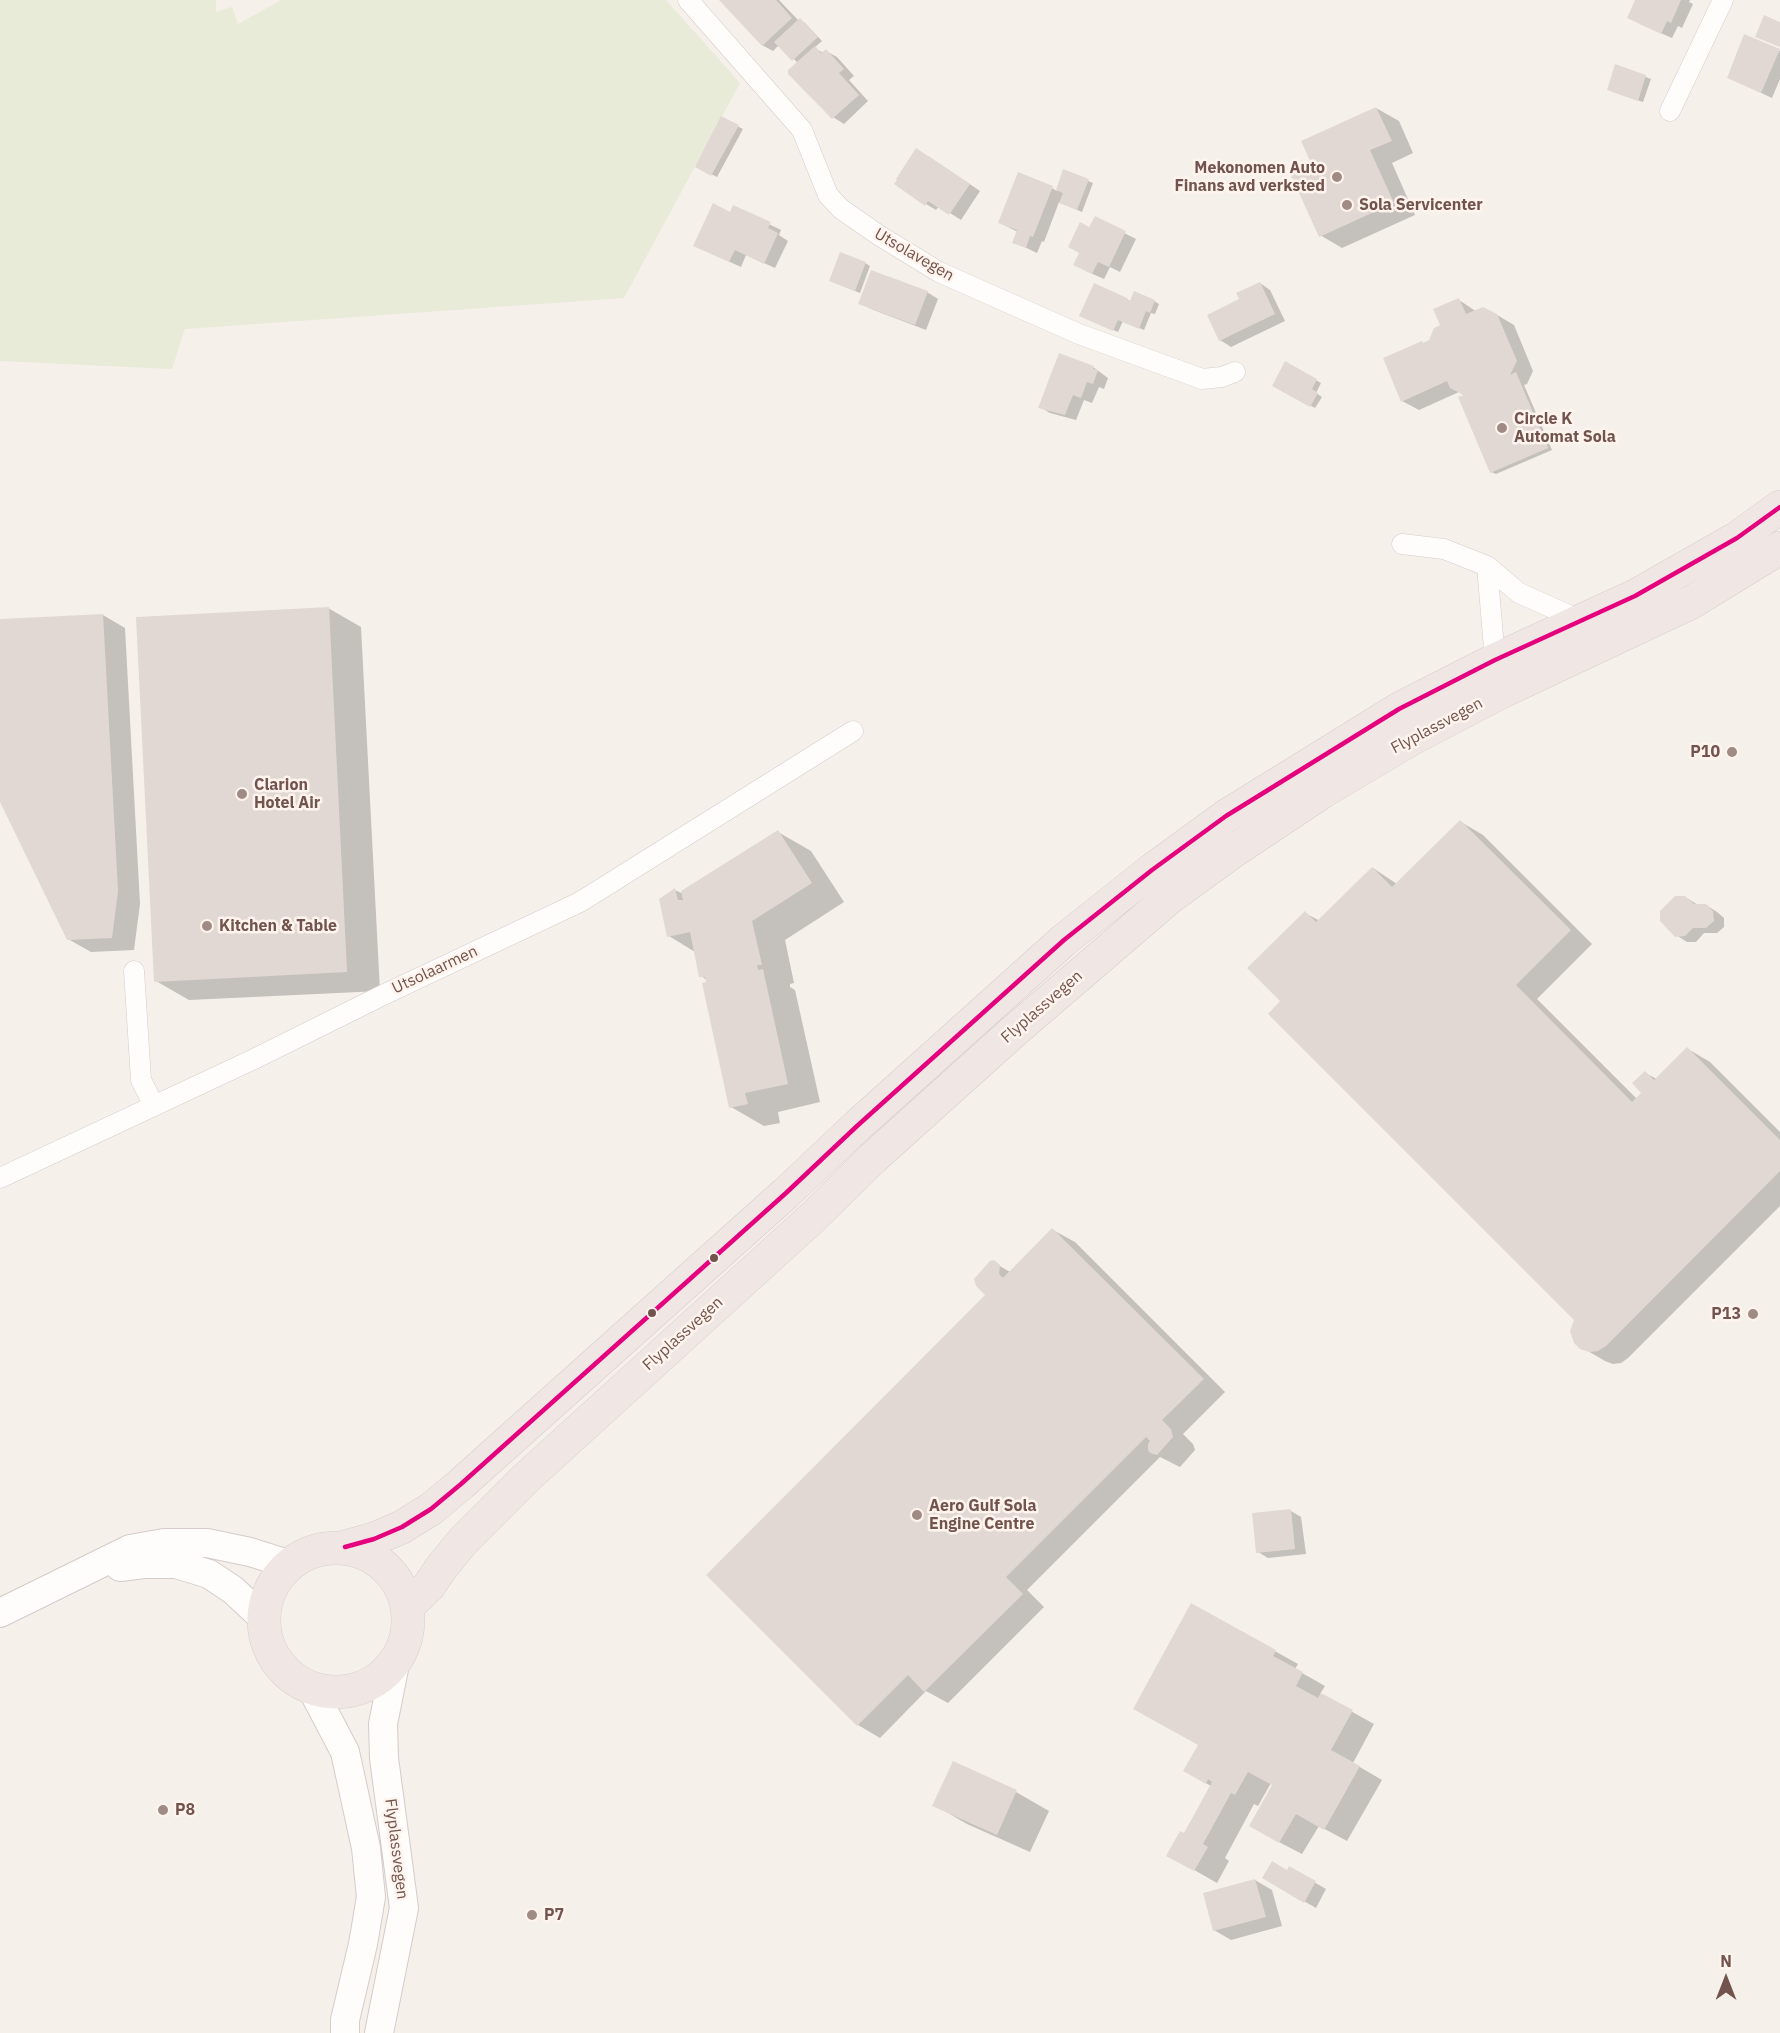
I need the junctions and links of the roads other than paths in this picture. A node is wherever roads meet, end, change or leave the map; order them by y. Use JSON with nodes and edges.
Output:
{"nodes":[{"id":1,"x":688,"y":0,"type":"edge"},
{"id":2,"x":1723,"y":0,"type":"edge"},
{"id":3,"x":1670,"y":111,"type":"dead end"},
{"id":4,"x":1235,"y":372,"type":"dead end"},
{"id":5,"x":1780,"y":507,"type":"edge"},
{"id":6,"x":1402,"y":544,"type":"dead end"},
{"id":7,"x":1780,"y":548,"type":"edge"},
{"id":8,"x":1487,"y":566,"type":"junction"},
{"id":9,"x":1582,"y":621,"type":"junction"},
{"id":10,"x":1495,"y":660,"type":"junction"},
{"id":11,"x":854,"y":731,"type":"dead end"},
{"id":12,"x":134,"y":970,"type":"dead end"},
{"id":13,"x":154,"y":1106,"type":"junction"},
{"id":14,"x":0,"y":1178,"type":"edge"},
{"id":15,"x":345,"y":1547,"type":"junction"},
{"id":16,"x":288,"y":1564,"type":"junction"},
{"id":17,"x":99,"y":1566,"type":"junction"},
{"id":18,"x":408,"y":1606,"type":"junction"},
{"id":19,"x":0,"y":1613,"type":"edge"},
{"id":20,"x":263,"y":1618,"type":"junction"},
{"id":21,"x":395,"y":1664,"type":"junction"},
{"id":22,"x":312,"y":1689,"type":"junction"},
{"id":23,"x":345,"y":2033,"type":"edge"},
{"id":24,"x":379,"y":2033,"type":"edge"}],
"edges":[{"from":1,"to":4,"type":"street","name":"Utsolavegen"},
{"from":2,"to":3,"type":"street"},
{"from":5,"to":9,"type":"highway","name":"Flyplassvegen"},
{"from":6,"to":8,"type":"street"},
{"from":7,"to":18,"type":"highway","name":"Flyplassvegen"},
{"from":8,"to":9,"type":"street"},
{"from":8,"to":10,"type":"street"},
{"from":9,"to":10,"type":"highway","name":"Flyplassvegen"},
{"from":10,"to":15,"type":"highway","name":"Flyplassvegen"},
{"from":11,"to":13,"type":"street","name":"Utsolaarmen"},
{"from":12,"to":13,"type":"street"},
{"from":13,"to":14,"type":"street","name":"Utsolaarmen"},
{"from":15,"to":16,"type":"highway"},
{"from":15,"to":18,"type":"highway"},
{"from":16,"to":17,"type":"street"},
{"from":16,"to":20,"type":"highway"},
{"from":17,"to":19,"type":"street"},
{"from":17,"to":20,"type":"street"},
{"from":18,"to":21,"type":"highway"},
{"from":20,"to":22,"type":"highway"},
{"from":21,"to":22,"type":"highway"},
{"from":21,"to":24,"type":"street","name":"Flyplassvegen"},
{"from":22,"to":23,"type":"street","name":"Flyplassvegen"}]}
